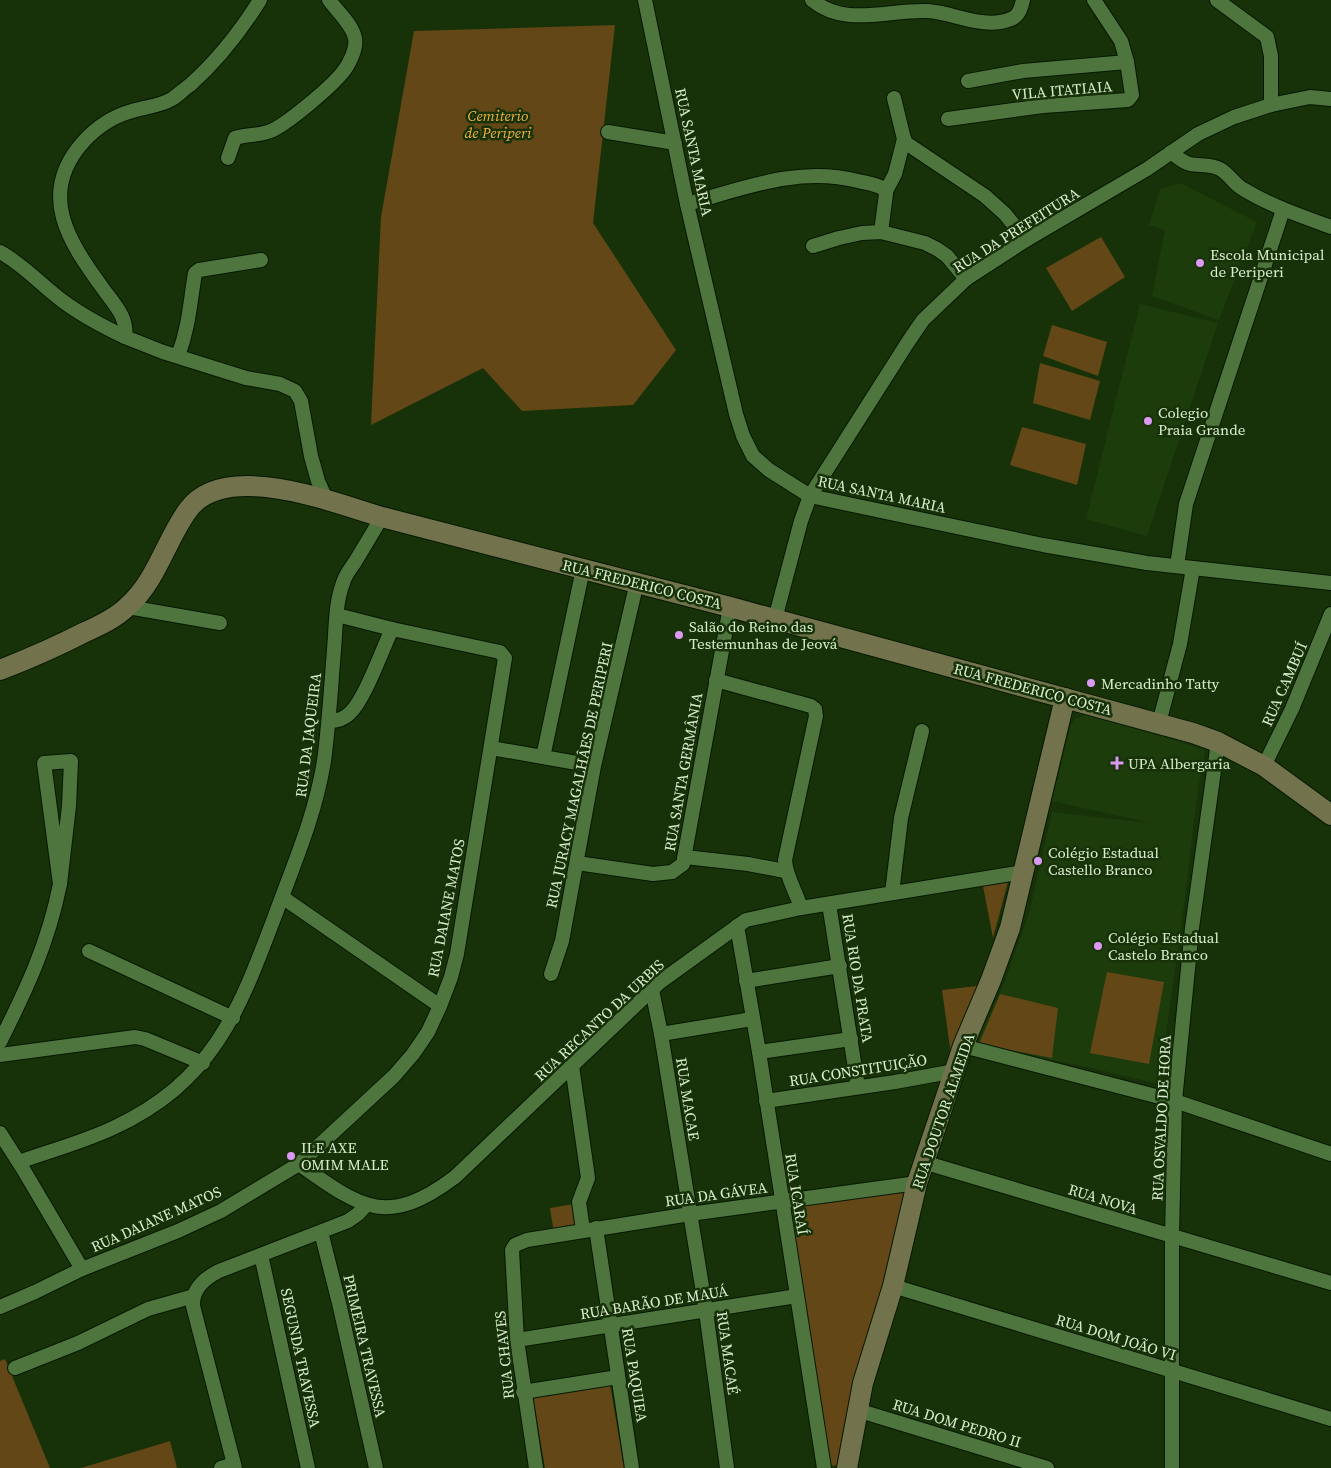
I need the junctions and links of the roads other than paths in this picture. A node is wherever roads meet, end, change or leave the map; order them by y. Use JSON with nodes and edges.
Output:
{"nodes":[{"id":1,"x":260,"y":0,"type":"edge"},
{"id":2,"x":329,"y":0,"type":"edge"},
{"id":3,"x":645,"y":0,"type":"edge"},
{"id":4,"x":812,"y":0,"type":"edge"},
{"id":5,"x":1023,"y":0,"type":"edge"},
{"id":6,"x":1094,"y":0,"type":"edge"},
{"id":7,"x":1216,"y":0,"type":"edge"},
{"id":8,"x":1127,"y":62,"type":"junction"},
{"id":9,"x":968,"y":81,"type":"dead end"},
{"id":10,"x":894,"y":98,"type":"dead end"},
{"id":11,"x":1331,"y":99,"type":"edge"},
{"id":12,"x":1271,"y":105,"type":"junction"},
{"id":13,"x":948,"y":119,"type":"dead end"},
{"id":14,"x":608,"y":132,"type":"dead end"},
{"id":15,"x":904,"y":140,"type":"junction"},
{"id":16,"x":675,"y":143,"type":"junction"},
{"id":17,"x":1171,"y":152,"type":"junction"},
{"id":18,"x":228,"y":158,"type":"dead end"},
{"id":19,"x":886,"y":191,"type":"junction"},
{"id":20,"x":687,"y":204,"type":"junction"},
{"id":21,"x":1283,"y":210,"type":"junction"},
{"id":22,"x":1331,"y":227,"type":"edge"},
{"id":23,"x":881,"y":232,"type":"junction"},
{"id":24,"x":1026,"y":240,"type":"junction"},
{"id":25,"x":813,"y":246,"type":"dead end"},
{"id":26,"x":0,"y":252,"type":"edge"},
{"id":27,"x":261,"y":260,"type":"dead end"},
{"id":28,"x":966,"y":279,"type":"junction"},
{"id":29,"x":124,"y":337,"type":"junction"},
{"id":30,"x":178,"y":356,"type":"junction"},
{"id":31,"x":810,"y":496,"type":"junction"},
{"id":32,"x":327,"y":501,"type":"junction"},
{"id":33,"x":382,"y":517,"type":"junction"},
{"id":34,"x":1177,"y":566,"type":"junction"},
{"id":35,"x":1193,"y":568,"type":"junction"},
{"id":36,"x":583,"y":569,"type":"junction"},
{"id":37,"x":637,"y":582,"type":"junction"},
{"id":38,"x":1331,"y":583,"type":"edge"},
{"id":39,"x":730,"y":606,"type":"junction"},
{"id":40,"x":128,"y":607,"type":"junction"},
{"id":41,"x":1331,"y":614,"type":"edge"},
{"id":42,"x":337,"y":615,"type":"junction"},
{"id":43,"x":775,"y":619,"type":"junction"},
{"id":44,"x":220,"y":624,"type":"dead end"},
{"id":45,"x":392,"y":629,"type":"junction"},
{"id":46,"x":0,"y":670,"type":"edge"},
{"id":47,"x":716,"y":680,"type":"junction"},
{"id":48,"x":1065,"y":698,"type":"junction"},
{"id":49,"x":329,"y":721,"type":"junction"},
{"id":50,"x":1159,"y":723,"type":"junction"},
{"id":51,"x":922,"y":731,"type":"dead end"},
{"id":52,"x":1218,"y":742,"type":"junction"},
{"id":53,"x":491,"y":748,"type":"junction"},
{"id":54,"x":543,"y":757,"type":"junction"},
{"id":55,"x":594,"y":766,"type":"junction"},
{"id":56,"x":1264,"y":766,"type":"junction"},
{"id":57,"x":1331,"y":815,"type":"edge"},
{"id":58,"x":685,"y":857,"type":"junction"},
{"id":59,"x":577,"y":863,"type":"junction"},
{"id":60,"x":785,"y":871,"type":"junction"},
{"id":61,"x":1023,"y":872,"type":"junction"},
{"id":62,"x":60,"y":884,"type":"junction"},
{"id":63,"x":892,"y":894,"type":"junction"},
{"id":64,"x":282,"y":897,"type":"junction"},
{"id":65,"x":829,"y":904,"type":"junction"},
{"id":66,"x":801,"y":908,"type":"junction"},
{"id":67,"x":737,"y":926,"type":"junction"},
{"id":68,"x":89,"y":951,"type":"dead end"},
{"id":69,"x":840,"y":966,"type":"junction"},
{"id":70,"x":551,"y":974,"type":"dead end"},
{"id":71,"x":746,"y":981,"type":"junction"},
{"id":72,"x":652,"y":990,"type":"junction"},
{"id":73,"x":440,"y":1006,"type":"junction"},
{"id":74,"x":233,"y":1018,"type":"junction"},
{"id":75,"x":752,"y":1019,"type":"junction"},
{"id":76,"x":661,"y":1034,"type":"junction"},
{"id":77,"x":851,"y":1039,"type":"junction"},
{"id":78,"x":0,"y":1042,"type":"edge"},
{"id":79,"x":963,"y":1046,"type":"junction"},
{"id":80,"x":759,"y":1052,"type":"junction"},
{"id":81,"x":0,"y":1055,"type":"edge"},
{"id":82,"x":203,"y":1063,"type":"junction"},
{"id":83,"x":572,"y":1066,"type":"junction"},
{"id":84,"x":955,"y":1070,"type":"junction"},
{"id":85,"x":858,"y":1087,"type":"junction"},
{"id":86,"x":766,"y":1101,"type":"junction"},
{"id":87,"x":1175,"y":1101,"type":"junction"},
{"id":88,"x":0,"y":1133,"type":"edge"},
{"id":89,"x":1331,"y":1154,"type":"edge"},
{"id":90,"x":19,"y":1162,"type":"junction"},
{"id":91,"x":923,"y":1162,"type":"junction"},
{"id":92,"x":299,"y":1164,"type":"junction"},
{"id":93,"x":917,"y":1183,"type":"junction"},
{"id":94,"x":782,"y":1200,"type":"junction"},
{"id":95,"x":366,"y":1205,"type":"junction"},
{"id":96,"x":690,"y":1214,"type":"junction"},
{"id":97,"x":589,"y":1229,"type":"junction"},
{"id":98,"x":321,"y":1232,"type":"junction"},
{"id":99,"x":1172,"y":1236,"type":"junction"},
{"id":100,"x":521,"y":1242,"type":"joint"},
{"id":101,"x":261,"y":1255,"type":"junction"},
{"id":102,"x":82,"y":1269,"type":"junction"},
{"id":103,"x":1331,"y":1283,"type":"edge"},
{"id":104,"x":893,"y":1286,"type":"junction"},
{"id":105,"x":797,"y":1296,"type":"junction"},
{"id":106,"x":194,"y":1297,"type":"junction"},
{"id":107,"x":0,"y":1307,"type":"edge"},
{"id":108,"x":706,"y":1311,"type":"junction"},
{"id":109,"x":611,"y":1326,"type":"junction"},
{"id":110,"x":517,"y":1340,"type":"junction"},
{"id":111,"x":14,"y":1368,"type":"dead end"},
{"id":112,"x":1171,"y":1371,"type":"junction"},
{"id":113,"x":618,"y":1377,"type":"junction"},
{"id":114,"x":523,"y":1392,"type":"junction"},
{"id":115,"x":857,"y":1410,"type":"junction"},
{"id":116,"x":1331,"y":1419,"type":"edge"},
{"id":117,"x":230,"y":1467,"type":"edge"},
{"id":118,"x":308,"y":1468,"type":"edge"},
{"id":119,"x":376,"y":1468,"type":"edge"},
{"id":120,"x":536,"y":1468,"type":"edge"},
{"id":121,"x":632,"y":1468,"type":"edge"},
{"id":122,"x":727,"y":1468,"type":"edge"},
{"id":123,"x":824,"y":1468,"type":"edge"},
{"id":124,"x":847,"y":1468,"type":"edge"},
{"id":125,"x":1047,"y":1468,"type":"edge"},
{"id":126,"x":1172,"y":1468,"type":"edge"}],
"edges":[{"from":1,"to":29,"type":"street"},
{"from":2,"to":18,"type":"street"},
{"from":3,"to":16,"type":"street","name":"RUA SANTA MARIA"},
{"from":4,"to":5,"type":"street"},
{"from":6,"to":8,"type":"street","name":"VILA ITATIAIA"},
{"from":7,"to":12,"type":"street"},
{"from":8,"to":9,"type":"street"},
{"from":8,"to":13,"type":"street","name":"VILA ITATIAIA"},
{"from":10,"to":15,"type":"street"},
{"from":11,"to":12,"type":"street","name":"RUA DA PREFEITURA"},
{"from":12,"to":17,"type":"street","name":"RUA DA PREFEITURA"},
{"from":14,"to":16,"type":"street"},
{"from":15,"to":19,"type":"street"},
{"from":15,"to":24,"type":"street"},
{"from":16,"to":20,"type":"street","name":"RUA SANTA MARIA"},
{"from":17,"to":21,"type":"street"},
{"from":17,"to":24,"type":"street","name":"RUA DA PREFEITURA"},
{"from":19,"to":20,"type":"street"},
{"from":19,"to":23,"type":"street"},
{"from":20,"to":31,"type":"street","name":"RUA SANTA MARIA"},
{"from":21,"to":22,"type":"street"},
{"from":21,"to":34,"type":"street"},
{"from":23,"to":25,"type":"street"},
{"from":23,"to":28,"type":"street"},
{"from":24,"to":28,"type":"street","name":"RUA DA PREFEITURA"},
{"from":26,"to":29,"type":"street"},
{"from":27,"to":30,"type":"street"},
{"from":28,"to":31,"type":"street","name":"RUA DA PREFEITURA"},
{"from":29,"to":30,"type":"street"},
{"from":30,"to":32,"type":"street"},
{"from":31,"to":34,"type":"street","name":"RUA SANTA MARIA"},
{"from":31,"to":43,"type":"street","name":"RUA DA PREFEITURA"},
{"from":32,"to":33,"type":"main road","name":"RUA FREDERICO COSTA"},
{"from":32,"to":40,"type":"main road","name":"RUA FREDERICO COSTA"},
{"from":33,"to":36,"type":"main road","name":"RUA FREDERICO COSTA"},
{"from":33,"to":42,"type":"street","name":"RUA DA JAQUEIRA"},
{"from":34,"to":35,"type":"street","name":"RUA SANTA MARIA"},
{"from":35,"to":38,"type":"street","name":"RUA SANTA MARIA"},
{"from":35,"to":50,"type":"street"},
{"from":36,"to":37,"type":"main road","name":"RUA FREDERICO COSTA"},
{"from":36,"to":54,"type":"street"},
{"from":37,"to":39,"type":"main road","name":"RUA FREDERICO COSTA"},
{"from":37,"to":55,"type":"street","name":"RUA JURACY MAGALHÂES DE PERIPERI"},
{"from":39,"to":43,"type":"main road","name":"RUA FREDERICO COSTA"},
{"from":39,"to":47,"type":"street","name":"RUA SANTA GERMÂNIA"},
{"from":40,"to":44,"type":"street"},
{"from":40,"to":46,"type":"main road","name":"RUA FREDERICO COSTA"},
{"from":41,"to":56,"type":"street","name":"RUA CAMBUÍ"},
{"from":42,"to":45,"type":"street","name":"RUA DAIANE MATOS"},
{"from":42,"to":49,"type":"street","name":"RUA DA JAQUEIRA"},
{"from":43,"to":48,"type":"main road","name":"RUA FREDERICO COSTA"},
{"from":45,"to":49,"type":"street"},
{"from":45,"to":53,"type":"street","name":"RUA DAIANE MATOS"},
{"from":47,"to":58,"type":"street","name":"RUA SANTA GERMÂNIA"},
{"from":47,"to":60,"type":"street"},
{"from":48,"to":50,"type":"main road","name":"RUA FREDERICO COSTA"},
{"from":48,"to":61,"type":"main road","name":"RUA DOUTOR ALMEIDA"},
{"from":49,"to":64,"type":"street","name":"RUA DA JAQUEIRA"},
{"from":50,"to":52,"type":"main road","name":"RUA FREDERICO COSTA"},
{"from":51,"to":63,"type":"street"},
{"from":52,"to":56,"type":"main road","name":"RUA FREDERICO COSTA"},
{"from":52,"to":87,"type":"street","name":"RUA OSVALDO DE HORA"},
{"from":53,"to":54,"type":"street"},
{"from":53,"to":73,"type":"street","name":"RUA DAIANE MATOS"},
{"from":54,"to":55,"type":"street"},
{"from":55,"to":59,"type":"street","name":"RUA JURACY MAGALHÂES DE PERIPERI"},
{"from":56,"to":57,"type":"main road","name":"RUA FREDERICO COSTA"},
{"from":58,"to":59,"type":"street","name":"RUA SANTA GERMÂNIA"},
{"from":58,"to":60,"type":"street"},
{"from":59,"to":70,"type":"street","name":"RUA JURACY MAGALHÂES DE PERIPERI"},
{"from":60,"to":66,"type":"street"},
{"from":61,"to":63,"type":"street","name":"RUA RECANTO DA URBIS"},
{"from":61,"to":79,"type":"main road","name":"RUA DOUTOR ALMEIDA"},
{"from":62,"to":62,"type":"street"},
{"from":62,"to":78,"type":"street"},
{"from":63,"to":65,"type":"street","name":"RUA RECANTO DA URBIS"},
{"from":64,"to":73,"type":"street"},
{"from":64,"to":74,"type":"street","name":"RUA DA JAQUEIRA"},
{"from":65,"to":66,"type":"street","name":"RUA RECANTO DA URBIS"},
{"from":65,"to":69,"type":"street","name":"RUA RIO DA PRATA"},
{"from":66,"to":67,"type":"street","name":"RUA RECANTO DA URBIS"},
{"from":67,"to":71,"type":"street","name":"RUA ICARAÍ"},
{"from":67,"to":72,"type":"street","name":"RUA RECANTO DA URBIS"},
{"from":68,"to":74,"type":"street"},
{"from":69,"to":71,"type":"street"},
{"from":69,"to":77,"type":"street","name":"RUA RIO DA PRATA"},
{"from":71,"to":75,"type":"street","name":"RUA ICARAÍ"},
{"from":72,"to":76,"type":"street","name":"RUA MACAE"},
{"from":72,"to":83,"type":"street","name":"RUA RECANTO DA URBIS"},
{"from":73,"to":92,"type":"street","name":"RUA DAIANE MATOS"},
{"from":74,"to":82,"type":"street","name":"RUA DA JAQUEIRA"},
{"from":75,"to":76,"type":"street"},
{"from":75,"to":80,"type":"street","name":"RUA ICARAÍ"},
{"from":76,"to":96,"type":"street","name":"RUA MACAE"},
{"from":77,"to":80,"type":"street"},
{"from":77,"to":85,"type":"street","name":"RUA RIO DA PRATA"},
{"from":79,"to":84,"type":"main road","name":"RUA DOUTOR ALMEIDA"},
{"from":79,"to":87,"type":"street"},
{"from":80,"to":86,"type":"street","name":"RUA ICARAÍ"},
{"from":81,"to":82,"type":"street"},
{"from":82,"to":90,"type":"street","name":"RUA DA JAQUEIRA"},
{"from":83,"to":95,"type":"street","name":"RUA RECANTO DA URBIS"},
{"from":83,"to":97,"type":"street","name":"RUA PAQUIEA"},
{"from":84,"to":85,"type":"street","name":"RUA CONSTITUIÇÃO"},
{"from":84,"to":91,"type":"main road","name":"RUA DOUTOR ALMEIDA"},
{"from":85,"to":86,"type":"street","name":"RUA CONSTITUIÇÃO"},
{"from":86,"to":94,"type":"street","name":"RUA ICARAÍ"},
{"from":87,"to":89,"type":"street"},
{"from":87,"to":99,"type":"street","name":"RUA OSVALDO DE HORA"},
{"from":88,"to":90,"type":"street","name":"RUA DAIANE MATOS"},
{"from":90,"to":102,"type":"street","name":"RUA DAIANE MATOS"},
{"from":91,"to":93,"type":"main road","name":"RUA DOUTOR ALMEIDA"},
{"from":91,"to":99,"type":"street","name":"RUA NOVA"},
{"from":92,"to":95,"type":"street","name":"RUA RECANTO DA URBIS"},
{"from":92,"to":102,"type":"street","name":"RUA DAIANE MATOS"},
{"from":93,"to":94,"type":"street","name":"RUA DA GÁVEA"},
{"from":93,"to":104,"type":"main road","name":"RUA DOUTOR ALMEIDA"},
{"from":94,"to":96,"type":"street","name":"RUA DA GÁVEA"},
{"from":94,"to":105,"type":"street","name":"RUA ICARAÍ"},
{"from":95,"to":98,"type":"street"},
{"from":96,"to":97,"type":"street","name":"RUA DA GÁVEA"},
{"from":96,"to":108,"type":"street","name":"RUA MACAÉ"},
{"from":97,"to":100,"type":"street","name":"RUA DA GÁVEA"},
{"from":97,"to":109,"type":"street","name":"RUA PAQUIEA"},
{"from":98,"to":101,"type":"street"},
{"from":98,"to":119,"type":"street","name":"PRIMEIRA TRAVESSA"},
{"from":99,"to":103,"type":"street","name":"RUA NOVA"},
{"from":99,"to":112,"type":"street","name":"RUA OSVALDO DE HORA"},
{"from":100,"to":110,"type":"street","name":"RUA CHAVES"},
{"from":101,"to":106,"type":"street"},
{"from":101,"to":118,"type":"street","name":"SEGUNDA TRAVESSA"},
{"from":102,"to":107,"type":"street","name":"RUA DAIANE MATOS"},
{"from":104,"to":112,"type":"street","name":"RUA DOM JOÃO VI"},
{"from":104,"to":115,"type":"main road","name":"RUA DOUTOR ALMEIDA"},
{"from":105,"to":108,"type":"street","name":"RUA BARÃO DE MAUÁ"},
{"from":105,"to":123,"type":"street","name":"RUA ICARAÍ"},
{"from":106,"to":111,"type":"street"},
{"from":106,"to":117,"type":"street"},
{"from":108,"to":109,"type":"street","name":"RUA BARÃO DE MAUÁ"},
{"from":108,"to":122,"type":"street","name":"RUA MACAÉ"},
{"from":109,"to":110,"type":"street","name":"RUA BARÃO DE MAUÁ"},
{"from":109,"to":113,"type":"street","name":"RUA PAQUIEA"},
{"from":110,"to":114,"type":"street","name":"RUA CHAVES"},
{"from":112,"to":116,"type":"street","name":"RUA DOM JOÃO VI"},
{"from":112,"to":126,"type":"street","name":"RUA OSVALDO DE HORA"},
{"from":113,"to":114,"type":"street"},
{"from":113,"to":121,"type":"street","name":"RUA PAQUIEA"},
{"from":114,"to":120,"type":"street","name":"RUA CHAVES"},
{"from":115,"to":124,"type":"main road","name":"RUA DOUTOR ALMEIDA"},
{"from":115,"to":125,"type":"street","name":"RUA DOM PEDRO II"}]}
